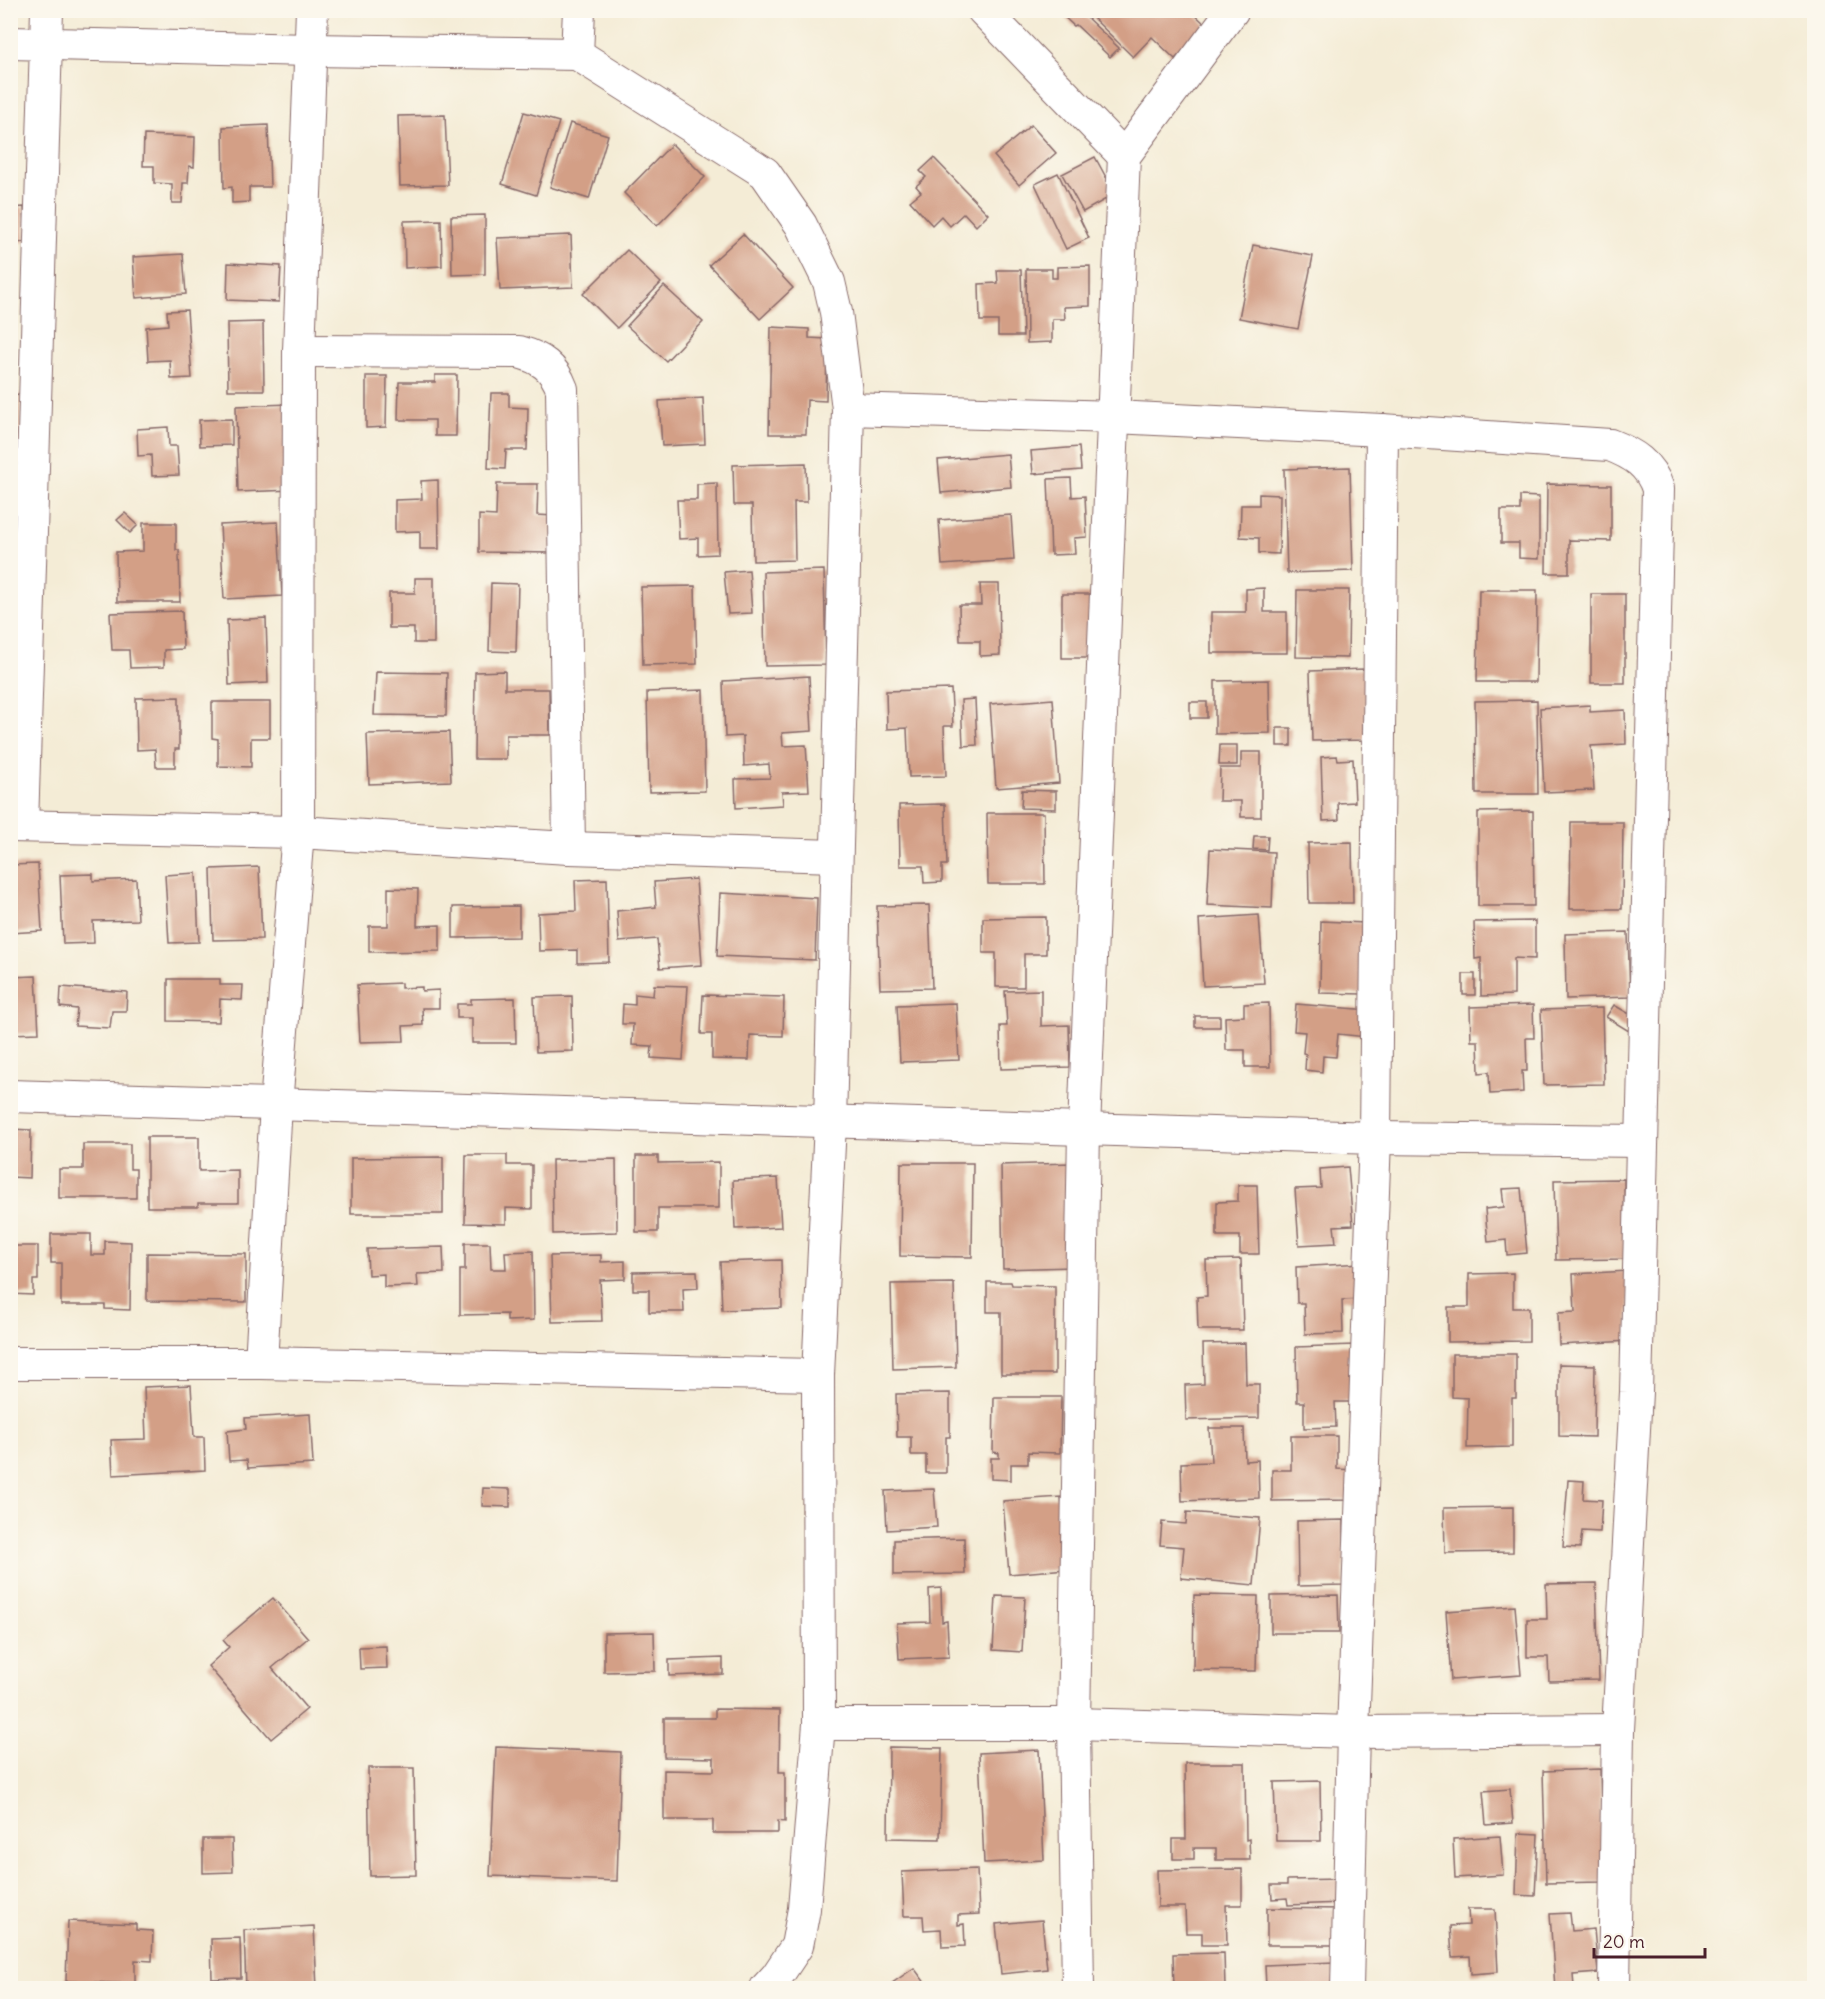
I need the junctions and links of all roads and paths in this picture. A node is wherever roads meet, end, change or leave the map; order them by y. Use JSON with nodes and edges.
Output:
{"nodes":[{"id":1,"x":47,"y":10,"type":"edge"},
{"id":2,"x":312,"y":10,"type":"edge"},
{"id":3,"x":579,"y":10,"type":"edge"},
{"id":4,"x":982,"y":10,"type":"edge"},
{"id":5,"x":1233,"y":10,"type":"edge"},
{"id":6,"x":10,"y":43,"type":"edge"},
{"id":7,"x":45,"y":43,"type":"junction"},
{"id":8,"x":310,"y":50,"type":"junction"},
{"id":9,"x":578,"y":54,"type":"junction"},
{"id":10,"x":1124,"y":156,"type":"junction"},
{"id":11,"x":299,"y":351,"type":"junction"},
{"id":12,"x":848,"y":409,"type":"junction"},
{"id":13,"x":1114,"y":417,"type":"junction"},
{"id":14,"x":1382,"y":430,"type":"junction"},
{"id":15,"x":16,"y":826,"type":"edge"},
{"id":16,"x":298,"y":832,"type":"junction"},
{"id":17,"x":569,"y":848,"type":"junction"},
{"id":18,"x":836,"y":856,"type":"junction"},
{"id":19,"x":10,"y":1096,"type":"edge"},
{"id":20,"x":276,"y":1105,"type":"junction"},
{"id":21,"x":830,"y":1123,"type":"junction"},
{"id":22,"x":1084,"y":1129,"type":"junction"},
{"id":23,"x":1375,"y":1138,"type":"junction"},
{"id":24,"x":1641,"y":1141,"type":"junction"},
{"id":25,"x":10,"y":1363,"type":"edge"},
{"id":26,"x":261,"y":1363,"type":"junction"},
{"id":27,"x":819,"y":1375,"type":"junction"},
{"id":28,"x":819,"y":1724,"type":"junction"},
{"id":29,"x":1074,"y":1724,"type":"junction"},
{"id":30,"x":1618,"y":1730,"type":"junction"},
{"id":31,"x":1353,"y":1732,"type":"junction"},
{"id":32,"x":766,"y":1989,"type":"edge"},
{"id":33,"x":1077,"y":1989,"type":"edge"},
{"id":34,"x":1347,"y":1989,"type":"edge"},
{"id":35,"x":1614,"y":1989,"type":"edge"}],
"edges":[{"from":1,"to":7,"type":"street"},
{"from":2,"to":8,"type":"street"},
{"from":3,"to":9,"type":"street"},
{"from":4,"to":10,"type":"street"},
{"from":5,"to":10,"type":"street"},
{"from":6,"to":7,"type":"street"},
{"from":7,"to":8,"type":"street"},
{"from":7,"to":15,"type":"street"},
{"from":8,"to":9,"type":"street"},
{"from":8,"to":11,"type":"street"},
{"from":9,"to":12,"type":"street"},
{"from":10,"to":13,"type":"street"},
{"from":11,"to":16,"type":"street"},
{"from":11,"to":17,"type":"street"},
{"from":12,"to":13,"type":"street"},
{"from":12,"to":18,"type":"street"},
{"from":13,"to":14,"type":"street"},
{"from":13,"to":22,"type":"street"},
{"from":14,"to":23,"type":"street"},
{"from":14,"to":24,"type":"street"},
{"from":15,"to":16,"type":"street"},
{"from":16,"to":17,"type":"street"},
{"from":16,"to":20,"type":"street"},
{"from":17,"to":18,"type":"street"},
{"from":18,"to":21,"type":"street"},
{"from":19,"to":20,"type":"street"},
{"from":20,"to":21,"type":"street"},
{"from":20,"to":26,"type":"street"},
{"from":21,"to":22,"type":"street"},
{"from":21,"to":27,"type":"street"},
{"from":22,"to":23,"type":"street"},
{"from":22,"to":29,"type":"street"},
{"from":23,"to":24,"type":"street"},
{"from":23,"to":31,"type":"street"},
{"from":24,"to":30,"type":"street"},
{"from":25,"to":26,"type":"street"},
{"from":26,"to":27,"type":"street"},
{"from":27,"to":28,"type":"street"},
{"from":28,"to":29,"type":"street"},
{"from":28,"to":32,"type":"street"},
{"from":29,"to":31,"type":"street"},
{"from":29,"to":33,"type":"street"},
{"from":30,"to":31,"type":"street"},
{"from":30,"to":35,"type":"street"},
{"from":31,"to":34,"type":"street"}]}
